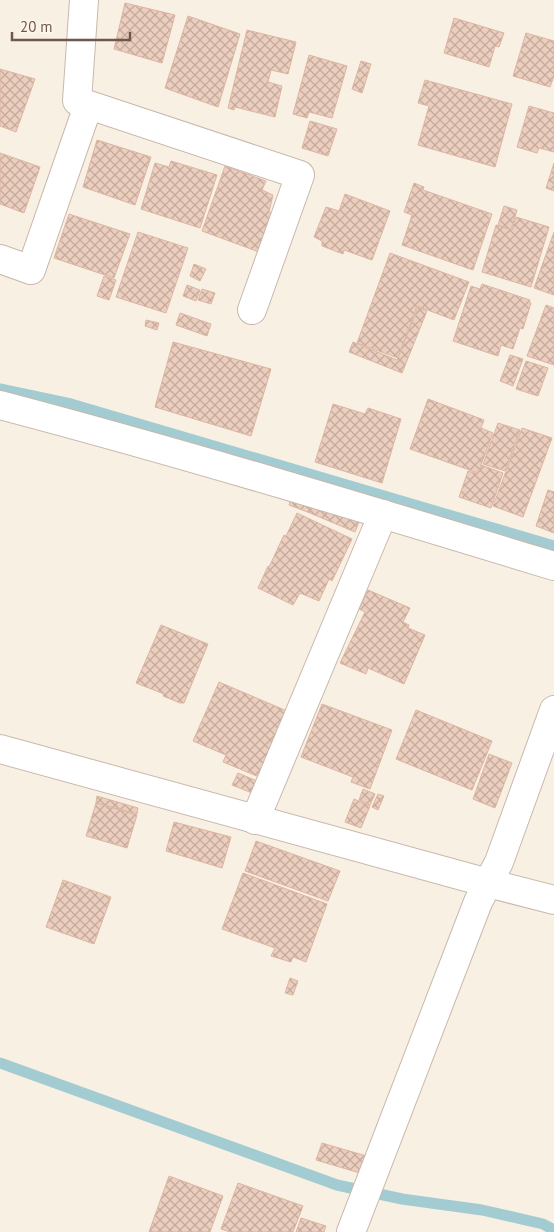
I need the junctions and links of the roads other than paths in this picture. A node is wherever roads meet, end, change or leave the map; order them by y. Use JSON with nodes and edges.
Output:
{"nodes":[{"id":1,"x":84,"y":0,"type":"edge"},
{"id":2,"x":88,"y":106,"type":"junction"},
{"id":3,"x":0,"y":259,"type":"edge"},
{"id":4,"x":252,"y":310,"type":"dead end"},
{"id":5,"x":0,"y":405,"type":"edge"},
{"id":6,"x":383,"y":514,"type":"junction"},
{"id":7,"x":554,"y":566,"type":"edge"},
{"id":8,"x":554,"y":710,"type":"edge"},
{"id":9,"x":0,"y":749,"type":"edge"},
{"id":10,"x":255,"y":820,"type":"junction"},
{"id":11,"x":488,"y":884,"type":"junction"},
{"id":12,"x":554,"y":900,"type":"edge"},
{"id":13,"x":350,"y":1232,"type":"edge"}],
"edges":[{"from":1,"to":2,"type":"street"},
{"from":2,"to":3,"type":"street"},
{"from":2,"to":4,"type":"street"},
{"from":5,"to":6,"type":"street"},
{"from":6,"to":7,"type":"street"},
{"from":6,"to":10,"type":"street"},
{"from":8,"to":11,"type":"street"},
{"from":9,"to":10,"type":"street"},
{"from":10,"to":11,"type":"street"},
{"from":11,"to":12,"type":"street"},
{"from":11,"to":13,"type":"street"}]}
